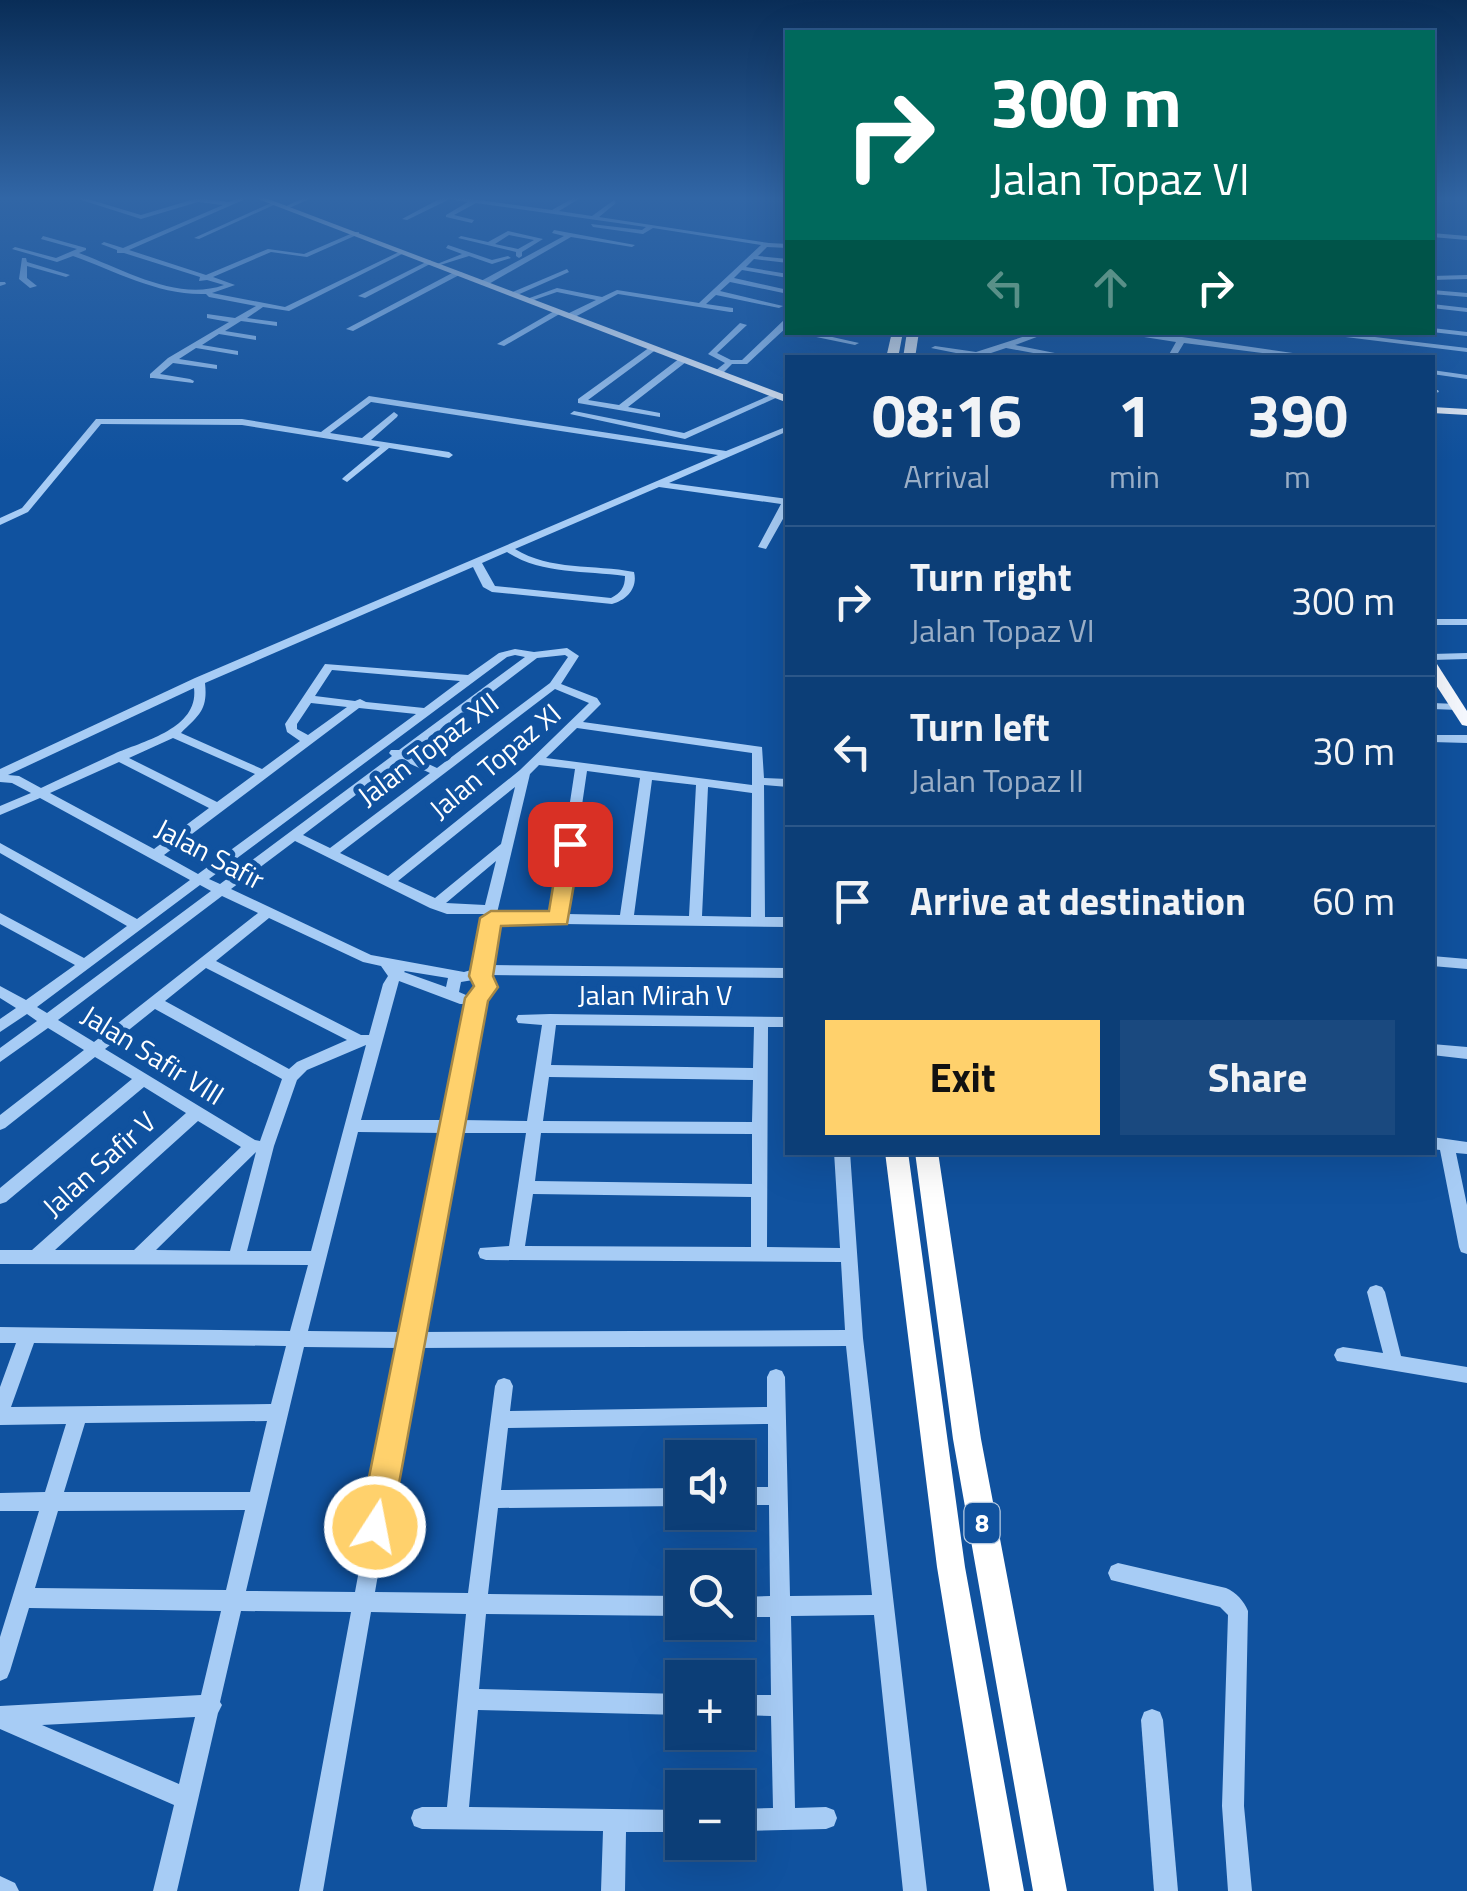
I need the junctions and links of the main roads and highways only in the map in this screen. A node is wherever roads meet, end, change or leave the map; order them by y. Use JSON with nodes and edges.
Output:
{"nodes":[{"id":1,"x":490,"y":285,"type":"edge"},
{"id":2,"x":782,"y":398,"type":"edge"},
{"id":3,"x":1435,"y":410,"type":"edge"},
{"id":4,"x":1467,"y":412,"type":"edge"},
{"id":5,"x":1435,"y":672,"type":"edge"},
{"id":6,"x":1467,"y":722,"type":"edge"},
{"id":7,"x":896,"y":1155,"type":"edge"},
{"id":8,"x":926,"y":1155,"type":"edge"},
{"id":9,"x":1007,"y":1891,"type":"edge"},
{"id":10,"x":1050,"y":1891,"type":"edge"}],
"edges":[{"from":1,"to":2,"type":"main road"},
{"from":3,"to":4,"type":"main road"},
{"from":5,"to":6,"type":"main road"},
{"from":7,"to":9,"type":"highway","number":"8"},
{"from":8,"to":10,"type":"highway","number":"8"}]}
